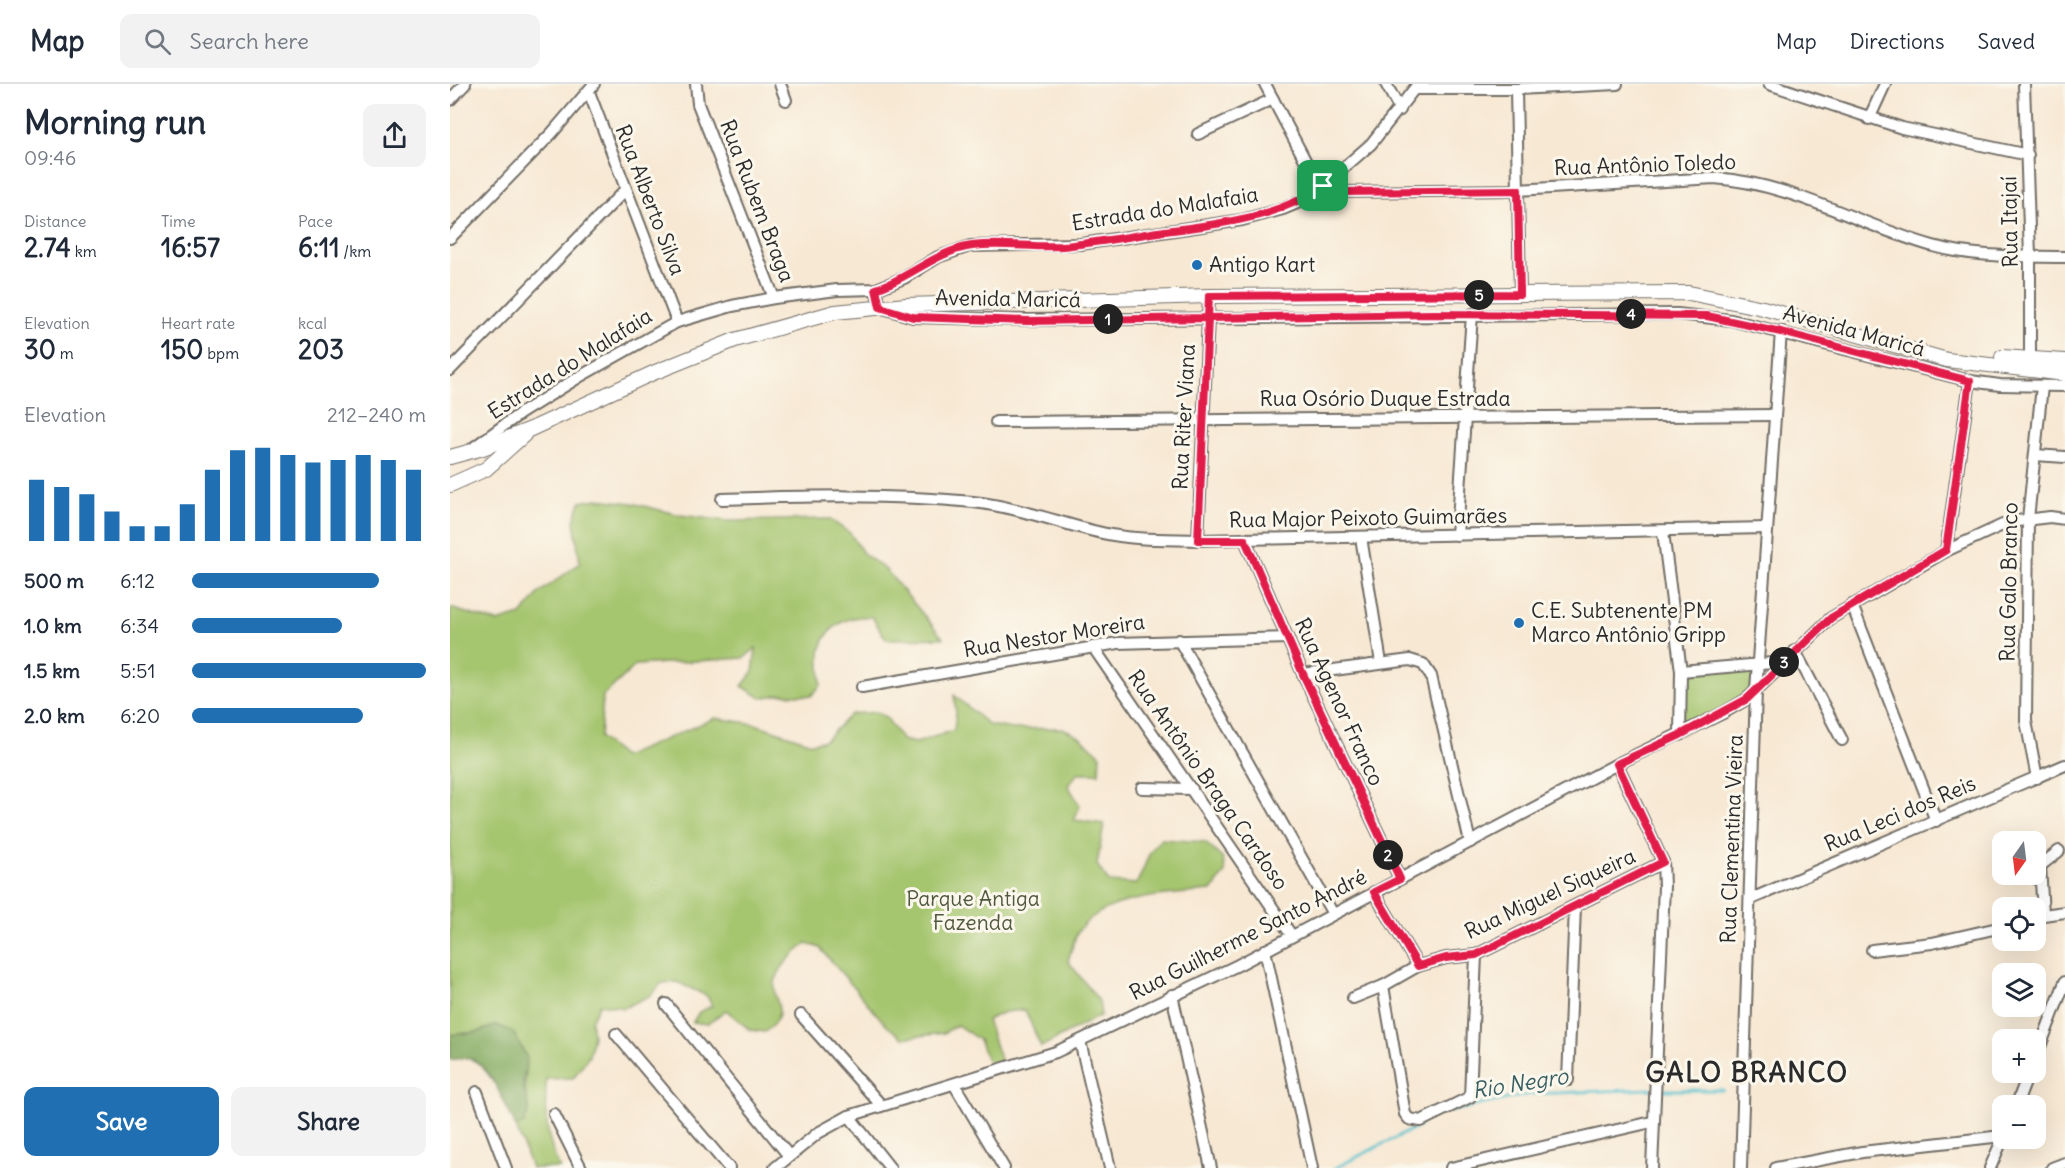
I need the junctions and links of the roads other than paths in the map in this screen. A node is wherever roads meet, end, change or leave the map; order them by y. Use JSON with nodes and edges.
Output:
{"nodes":[{"id":1,"x":465,"y":84,"type":"edge"},
{"id":2,"x":696,"y":84,"type":"edge"},
{"id":3,"x":780,"y":84,"type":"edge"},
{"id":4,"x":1265,"y":84,"type":"edge"},
{"id":5,"x":1386,"y":84,"type":"edge"},
{"id":6,"x":1617,"y":84,"type":"edge"},
{"id":7,"x":1769,"y":84,"type":"edge"},
{"id":8,"x":1885,"y":84,"type":"edge"},
{"id":9,"x":2024,"y":84,"type":"edge"},
{"id":10,"x":1579,"y":85,"type":"edge"},
{"id":11,"x":1417,"y":86,"type":"edge"},
{"id":12,"x":591,"y":88,"type":"edge"},
{"id":13,"x":1516,"y":89,"type":"junction"},
{"id":14,"x":1273,"y":99,"type":"junction"},
{"id":15,"x":450,"y":100,"type":"edge"},
{"id":16,"x":786,"y":100,"type":"dead end"},
{"id":17,"x":1400,"y":110,"type":"junction"},
{"id":18,"x":1869,"y":118,"type":"junction"},
{"id":19,"x":1198,"y":135,"type":"dead end"},
{"id":20,"x":2028,"y":155,"type":"junction"},
{"id":21,"x":1323,"y":186,"type":"junction"},
{"id":22,"x":1518,"y":190,"type":"junction"},
{"id":23,"x":624,"y":191,"type":"junction"},
{"id":24,"x":450,"y":238,"type":"edge"},
{"id":25,"x":2030,"y":256,"type":"junction"},
{"id":26,"x":2065,"y":256,"type":"edge"},
{"id":27,"x":876,"y":289,"type":"junction"},
{"id":28,"x":1520,"y":294,"type":"junction"},
{"id":29,"x":1209,"y":296,"type":"junction"},
{"id":30,"x":774,"y":298,"type":"junction"},
{"id":31,"x":880,"y":307,"type":"junction"},
{"id":32,"x":1472,"y":314,"type":"junction"},
{"id":33,"x":1208,"y":318,"type":"junction"},
{"id":34,"x":677,"y":322,"type":"junction"},
{"id":35,"x":1781,"y":332,"type":"junction"},
{"id":36,"x":1922,"y":353,"type":"junction"},
{"id":37,"x":2030,"y":360,"type":"junction"},
{"id":38,"x":2065,"y":361,"type":"edge"},
{"id":39,"x":450,"y":370,"type":"edge"},
{"id":40,"x":2065,"y":374,"type":"edge"},
{"id":41,"x":1970,"y":381,"type":"junction"},
{"id":42,"x":2042,"y":386,"type":"junction"},
{"id":43,"x":2065,"y":386,"type":"edge"},
{"id":44,"x":1775,"y":415,"type":"junction"},
{"id":45,"x":1464,"y":418,"type":"junction"},
{"id":46,"x":1204,"y":419,"type":"junction"},
{"id":47,"x":996,"y":422,"type":"dead end"},
{"id":48,"x":531,"y":429,"type":"junction"},
{"id":49,"x":466,"y":454,"type":"junction"},
{"id":50,"x":2035,"y":455,"type":"junction"},
{"id":51,"x":2065,"y":457,"type":"edge"},
{"id":52,"x":450,"y":458,"type":"edge"},
{"id":53,"x":450,"y":485,"type":"edge"},
{"id":54,"x":722,"y":499,"type":"dead end"},
{"id":55,"x":2028,"y":519,"type":"junction"},
{"id":56,"x":2065,"y":519,"type":"edge"},
{"id":57,"x":1767,"y":528,"type":"junction"},
{"id":58,"x":1663,"y":532,"type":"junction"},
{"id":59,"x":1457,"y":535,"type":"junction"},
{"id":60,"x":1361,"y":537,"type":"junction"},
{"id":61,"x":1198,"y":540,"type":"junction"},
{"id":62,"x":1245,"y":540,"type":"junction"},
{"id":63,"x":1946,"y":550,"type":"junction"},
{"id":64,"x":1852,"y":605,"type":"junction"},
{"id":65,"x":1288,"y":638,"type":"junction"},
{"id":66,"x":1179,"y":640,"type":"junction"},
{"id":67,"x":1093,"y":647,"type":"junction"},
{"id":68,"x":1796,"y":651,"type":"junction"},
{"id":69,"x":1784,"y":662,"type":"junction"},
{"id":70,"x":1381,"y":663,"type":"junction"},
{"id":71,"x":1758,"y":663,"type":"junction"},
{"id":72,"x":1681,"y":671,"type":"junction"},
{"id":73,"x":1303,"y":674,"type":"junction"},
{"id":74,"x":862,"y":687,"type":"dead end"},
{"id":75,"x":1756,"y":690,"type":"junction"},
{"id":76,"x":1680,"y":735,"type":"junction"},
{"id":77,"x":1842,"y":740,"type":"dead end"},
{"id":78,"x":1617,"y":764,"type":"junction"},
{"id":79,"x":2065,"y":765,"type":"edge"},
{"id":80,"x":2037,"y":778,"type":"junction"},
{"id":81,"x":1142,"y":788,"type":"dead end"},
{"id":82,"x":1192,"y":789,"type":"junction"},
{"id":83,"x":1935,"y":821,"type":"junction"},
{"id":84,"x":1470,"y":842,"type":"junction"},
{"id":85,"x":2059,"y":851,"type":"dead end"},
{"id":86,"x":1663,"y":862,"type":"junction"},
{"id":87,"x":1400,"y":879,"type":"junction"},
{"id":88,"x":1374,"y":892,"type":"junction"},
{"id":89,"x":2039,"y":897,"type":"edge"},
{"id":90,"x":1751,"y":899,"type":"junction"},
{"id":91,"x":1575,"y":907,"type":"junction"},
{"id":92,"x":2065,"y":912,"type":"edge"},
{"id":93,"x":1333,"y":914,"type":"junction"},
{"id":94,"x":2046,"y":914,"type":"edge"},
{"id":95,"x":1992,"y":929,"type":"edge"},
{"id":96,"x":1292,"y":936,"type":"junction"},
{"id":97,"x":1265,"y":950,"type":"junction"},
{"id":98,"x":1872,"y":950,"type":"dead end"},
{"id":99,"x":1476,"y":955,"type":"junction"},
{"id":100,"x":1418,"y":966,"type":"junction"},
{"id":101,"x":2065,"y":982,"type":"edge"},
{"id":102,"x":1383,"y":986,"type":"junction"},
{"id":103,"x":1172,"y":995,"type":"junction"},
{"id":104,"x":1353,"y":998,"type":"dead end"},
{"id":105,"x":666,"y":1004,"type":"dead end"},
{"id":106,"x":801,"y":1015,"type":"dead end"},
{"id":107,"x":2046,"y":1031,"type":"edge"},
{"id":108,"x":616,"y":1034,"type":"dead end"},
{"id":109,"x":1080,"y":1041,"type":"junction"},
{"id":110,"x":1568,"y":1080,"type":"dead end"},
{"id":111,"x":954,"y":1084,"type":"junction"},
{"id":112,"x":477,"y":1092,"type":"dead end"},
{"id":113,"x":881,"y":1105,"type":"junction"},
{"id":114,"x":554,"y":1113,"type":"dead end"},
{"id":115,"x":849,"y":1116,"type":"junction"},
{"id":116,"x":1652,"y":1122,"type":"junction"},
{"id":117,"x":1992,"y":1138,"type":"edge"},
{"id":118,"x":1998,"y":1149,"type":"edge"},
{"id":119,"x":789,"y":1156,"type":"junction"},
{"id":120,"x":2065,"y":1163,"type":"edge"},
{"id":121,"x":1480,"y":1165,"type":"edge"},
{"id":122,"x":506,"y":1168,"type":"edge"},
{"id":123,"x":581,"y":1168,"type":"edge"},
{"id":124,"x":729,"y":1168,"type":"edge"},
{"id":125,"x":775,"y":1168,"type":"edge"},
{"id":126,"x":890,"y":1168,"type":"edge"},
{"id":127,"x":1004,"y":1168,"type":"edge"},
{"id":128,"x":1110,"y":1168,"type":"edge"},
{"id":129,"x":1211,"y":1168,"type":"edge"},
{"id":130,"x":1312,"y":1168,"type":"edge"},
{"id":131,"x":1450,"y":1168,"type":"edge"},
{"id":132,"x":1652,"y":1168,"type":"edge"},
{"id":133,"x":1741,"y":1168,"type":"edge"},
{"id":134,"x":1776,"y":1168,"type":"edge"},
{"id":135,"x":1990,"y":1168,"type":"edge"},
{"id":136,"x":2052,"y":1168,"type":"edge"}],
"edges":[{"from":1,"to":15,"type":"street"},
{"from":2,"to":30,"type":"street","name":"Rua Rubem Braga"},
{"from":3,"to":16,"type":"street"},
{"from":4,"to":14,"type":"street"},
{"from":5,"to":17,"type":"street"},
{"from":6,"to":10,"type":"street"},
{"from":7,"to":18,"type":"street"},
{"from":8,"to":18,"type":"street"},
{"from":9,"to":20,"type":"street","name":"Rua Itajaí"},
{"from":10,"to":13,"type":"street"},
{"from":11,"to":13,"type":"street"},
{"from":11,"to":17,"type":"street","name":"Estrada do Malafaia"},
{"from":12,"to":23,"type":"street","name":"Rua Alberto Silva"},
{"from":12,"to":24,"type":"street"},
{"from":13,"to":22,"type":"street"},
{"from":14,"to":19,"type":"street"},
{"from":14,"to":21,"type":"street"},
{"from":17,"to":21,"type":"street","name":"Estrada do Malafaia"},
{"from":18,"to":20,"type":"street"},
{"from":20,"to":25,"type":"street","name":"Rua Itajaí"},
{"from":21,"to":22,"type":"street","name":"Rua Antônio Toledo"},
{"from":21,"to":27,"type":"street","name":"Estrada do Malafaia"},
{"from":22,"to":25,"type":"street","name":"Rua Antônio Toledo"},
{"from":22,"to":28,"type":"street"},
{"from":23,"to":34,"type":"street","name":"Rua Alberto Silva"},
{"from":23,"to":39,"type":"street"},
{"from":25,"to":26,"type":"street","name":"Rua Antônio Toledo"},
{"from":25,"to":37,"type":"street","name":"Rua Itajaí"},
{"from":27,"to":30,"type":"street","name":"Estrada do Malafaia"},
{"from":27,"to":31,"type":"street"},
{"from":28,"to":29,"type":"main road"},
{"from":28,"to":36,"type":"main road"},
{"from":29,"to":31,"type":"main road"},
{"from":29,"to":33,"type":"street","name":"Rua Riter Viana"},
{"from":30,"to":34,"type":"street","name":"Estrada do Malafaia"},
{"from":31,"to":33,"type":"street","name":"Avenida Maricá"},
{"from":31,"to":48,"type":"main road"},
{"from":32,"to":33,"type":"street","name":"Avenida Maricá"},
{"from":32,"to":35,"type":"street","name":"Avenida Maricá"},
{"from":32,"to":45,"type":"street"},
{"from":33,"to":46,"type":"street","name":"Rua Riter Viana"},
{"from":34,"to":49,"type":"street","name":"Estrada do Malafaia"},
{"from":35,"to":41,"type":"street","name":"Avenida Maricá"},
{"from":35,"to":44,"type":"street","name":"Rua Clementina Vieira"},
{"from":36,"to":37,"type":"main road"},
{"from":36,"to":40,"type":"main road"},
{"from":37,"to":38,"type":"main road"},
{"from":41,"to":42,"type":"street","name":"Avenida Maricá"},
{"from":41,"to":63,"type":"street"},
{"from":42,"to":43,"type":"street","name":"Avenida Maricá"},
{"from":42,"to":50,"type":"street","name":"Rua Galo Branco"},
{"from":44,"to":45,"type":"street","name":"Rua Osório Duque Estrada"},
{"from":44,"to":57,"type":"street","name":"Rua Clementina Vieira"},
{"from":45,"to":46,"type":"street","name":"Rua Osório Duque Estrada"},
{"from":45,"to":59,"type":"street"},
{"from":46,"to":47,"type":"street","name":"Rua Osório Duque Estrada"},
{"from":46,"to":61,"type":"street","name":"Rua Riter Viana"},
{"from":48,"to":49,"type":"main road"},
{"from":48,"to":53,"type":"main road"},
{"from":49,"to":52,"type":"main road"},
{"from":50,"to":51,"type":"street"},
{"from":50,"to":55,"type":"street","name":"Rua Galo Branco"},
{"from":54,"to":61,"type":"street","name":"Rua Major Peixoto Guimarães"},
{"from":55,"to":56,"type":"street","name":"Rua Guilherme Santo André"},
{"from":55,"to":63,"type":"street","name":"Rua Guilherme Santo André"},
{"from":55,"to":80,"type":"street","name":"Rua Galo Branco"},
{"from":57,"to":58,"type":"street","name":"Rua Major Peixoto Guimarães"},
{"from":57,"to":71,"type":"street","name":"Rua Clementina Vieira"},
{"from":58,"to":59,"type":"street","name":"Rua Major Peixoto Guimarães"},
{"from":58,"to":72,"type":"street"},
{"from":59,"to":60,"type":"street","name":"Rua Major Peixoto Guimarães"},
{"from":60,"to":62,"type":"street","name":"Rua Major Peixoto Guimarães"},
{"from":60,"to":70,"type":"street"},
{"from":61,"to":62,"type":"street","name":"Rua Major Peixoto Guimarães"},
{"from":62,"to":65,"type":"street","name":"Rua Agenor Franco"},
{"from":63,"to":64,"type":"street","name":"Rua Guilherme Santo André"},
{"from":64,"to":68,"type":"street","name":"Rua Guilherme Santo André"},
{"from":64,"to":83,"type":"street"},
{"from":65,"to":66,"type":"street","name":"Rua Nestor Moreira"},
{"from":65,"to":73,"type":"street","name":"Rua Agenor Franco"},
{"from":66,"to":67,"type":"street","name":"Rua Nestor Moreira"},
{"from":66,"to":93,"type":"street"},
{"from":67,"to":74,"type":"street","name":"Rua Nestor Moreira"},
{"from":67,"to":82,"type":"street","name":"Rua Antônio Braga Cardoso"},
{"from":68,"to":69,"type":"street","name":"Rua Guilherme Santo André"},
{"from":68,"to":77,"type":"street"},
{"from":69,"to":71,"type":"street"},
{"from":69,"to":75,"type":"street","name":"Rua Guilherme Santo André"},
{"from":70,"to":73,"type":"street"},
{"from":70,"to":84,"type":"street"},
{"from":71,"to":72,"type":"street"},
{"from":71,"to":75,"type":"street","name":"Rua Clementina Vieira"},
{"from":72,"to":76,"type":"street"},
{"from":73,"to":87,"type":"street","name":"Rua Agenor Franco"},
{"from":75,"to":76,"type":"street","name":"Rua Guilherme Santo André"},
{"from":75,"to":90,"type":"street","name":"Rua Clementina Vieira"},
{"from":76,"to":78,"type":"street","name":"Rua Guilherme Santo André"},
{"from":78,"to":84,"type":"street","name":"Rua Guilherme Santo André"},
{"from":78,"to":86,"type":"street"},
{"from":79,"to":80,"type":"street","name":"Rua Leci dos Reis"},
{"from":80,"to":83,"type":"street","name":"Rua Leci dos Reis"},
{"from":81,"to":82,"type":"street"},
{"from":82,"to":96,"type":"street","name":"Rua Antônio Braga Cardoso"},
{"from":83,"to":90,"type":"street","name":"Rua Leci dos Reis"},
{"from":84,"to":87,"type":"street","name":"Rua Guilherme Santo André"},
{"from":85,"to":89,"type":"street"},
{"from":86,"to":91,"type":"street","name":"Rua Miguel Siqueira"},
{"from":86,"to":116,"type":"street"},
{"from":87,"to":88,"type":"street","name":"Rua Guilherme Santo André"},
{"from":88,"to":93,"type":"street","name":"Rua Guilherme Santo André"},
{"from":88,"to":100,"type":"street"},
{"from":90,"to":133,"type":"street","name":"Rua Clementina Vieira"},
{"from":91,"to":99,"type":"street","name":"Rua Miguel Siqueira"},
{"from":91,"to":110,"type":"street"},
{"from":92,"to":94,"type":"street"},
{"from":93,"to":96,"type":"street","name":"Rua Guilherme Santo André"},
{"from":95,"to":98,"type":"street"},
{"from":96,"to":97,"type":"street","name":"Rua Guilherme Santo André"},
{"from":97,"to":103,"type":"street","name":"Rua Guilherme Santo André"},
{"from":97,"to":130,"type":"street"},
{"from":99,"to":100,"type":"street","name":"Rua Miguel Siqueira"},
{"from":99,"to":102,"type":"street"},
{"from":100,"to":102,"type":"street","name":"Rua Miguel Siqueira"},
{"from":101,"to":107,"type":"street"},
{"from":102,"to":104,"type":"street","name":"Rua Miguel Siqueira"},
{"from":103,"to":109,"type":"street","name":"Rua Guilherme Santo André"},
{"from":103,"to":129,"type":"street"},
{"from":105,"to":119,"type":"street"},
{"from":106,"to":113,"type":"street"},
{"from":108,"to":124,"type":"street"},
{"from":109,"to":111,"type":"street","name":"Rua Guilherme Santo André"},
{"from":109,"to":128,"type":"street"},
{"from":111,"to":113,"type":"street","name":"Rua Guilherme Santo André"},
{"from":111,"to":127,"type":"street"},
{"from":112,"to":122,"type":"street"},
{"from":113,"to":115,"type":"street","name":"Rua Guilherme Santo André"},
{"from":114,"to":123,"type":"street"},
{"from":115,"to":119,"type":"street","name":"Rua Guilherme Santo André"},
{"from":115,"to":126,"type":"street"},
{"from":116,"to":121,"type":"street"},
{"from":116,"to":132,"type":"street"},
{"from":117,"to":134,"type":"street"},
{"from":118,"to":135,"type":"street"},
{"from":119,"to":125,"type":"street","name":"Rua Guilherme Santo André"},
{"from":120,"to":136,"type":"street"},
{"from":121,"to":131,"type":"street"}]}
